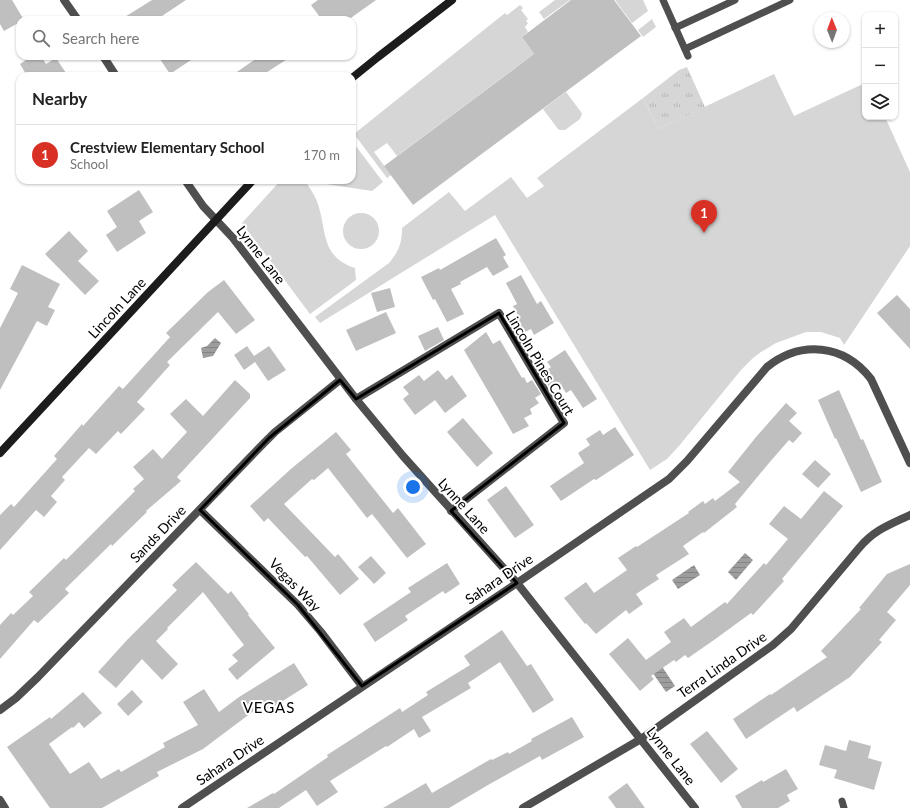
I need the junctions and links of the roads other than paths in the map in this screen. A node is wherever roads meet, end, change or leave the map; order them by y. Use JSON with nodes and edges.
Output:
{"nodes":[{"id":1,"x":64,"y":0,"type":"edge"},
{"id":2,"x":452,"y":0,"type":"edge"},
{"id":3,"x":663,"y":0,"type":"edge"},
{"id":4,"x":735,"y":0,"type":"edge"},
{"id":5,"x":790,"y":0,"type":"edge"},
{"id":6,"x":75,"y":16,"type":"edge"},
{"id":7,"x":675,"y":28,"type":"junction"},
{"id":8,"x":105,"y":60,"type":"edge"},
{"id":9,"x":113,"y":72,"type":"edge"},
{"id":10,"x":356,"y":75,"type":"edge"},
{"id":11,"x":188,"y":184,"type":"edge"},
{"id":12,"x":249,"y":184,"type":"edge"},
{"id":13,"x":216,"y":220,"type":"junction"},
{"id":14,"x":340,"y":380,"type":"junction"},
{"id":15,"x":356,"y":399,"type":"junction"},
{"id":16,"x":0,"y":453,"type":"edge"},
{"id":17,"x":910,"y":463,"type":"edge"},
{"id":18,"x":200,"y":510,"type":"junction"},
{"id":19,"x":451,"y":511,"type":"junction"},
{"id":20,"x":910,"y":515,"type":"edge"},
{"id":21,"x":517,"y":583,"type":"junction"},
{"id":22,"x":362,"y":686,"type":"junction"},
{"id":23,"x":0,"y":710,"type":"edge"},
{"id":24,"x":641,"y":739,"type":"junction"},
{"id":25,"x":0,"y":800,"type":"edge"},
{"id":26,"x":5,"y":808,"type":"edge"},
{"id":27,"x":182,"y":808,"type":"edge"},
{"id":28,"x":524,"y":808,"type":"edge"},
{"id":29,"x":695,"y":808,"type":"edge"}],
"edges":[{"from":1,"to":6,"type":"street"},
{"from":2,"to":10,"type":"street"},
{"from":3,"to":7,"type":"lane"},
{"from":4,"to":7,"type":"lane"},
{"from":5,"to":7,"type":"lane"},
{"from":8,"to":9,"type":"street"},
{"from":11,"to":13,"type":"street","name":"Lynne Lane"},
{"from":12,"to":13,"type":"street","name":"Lincoln Lane"},
{"from":13,"to":14,"type":"street","name":"Lynne Lane"},
{"from":13,"to":16,"type":"street","name":"Lincoln Lane"},
{"from":14,"to":15,"type":"street","name":"Lynne Lane"},
{"from":14,"to":18,"type":"street","name":"Sands Drive"},
{"from":15,"to":19,"type":"street","name":"Lynne Lane"},
{"from":15,"to":19,"type":"street","name":"Lincoln Pines Court"},
{"from":17,"to":21,"type":"street","name":"Sahara Drive"},
{"from":18,"to":22,"type":"street","name":"Vegas Way"},
{"from":18,"to":23,"type":"street","name":"Sands Drive"},
{"from":19,"to":21,"type":"street","name":"Lynne Lane"},
{"from":20,"to":24,"type":"street","name":"Terra Linda Drive"},
{"from":21,"to":22,"type":"street","name":"Sahara Drive"},
{"from":21,"to":24,"type":"street","name":"Lynne Lane"},
{"from":22,"to":27,"type":"street","name":"Sahara Drive"},
{"from":24,"to":28,"type":"street","name":"Terra Linda Drive"},
{"from":24,"to":29,"type":"street","name":"Lynne Lane"},
{"from":25,"to":26,"type":"street"}]}
